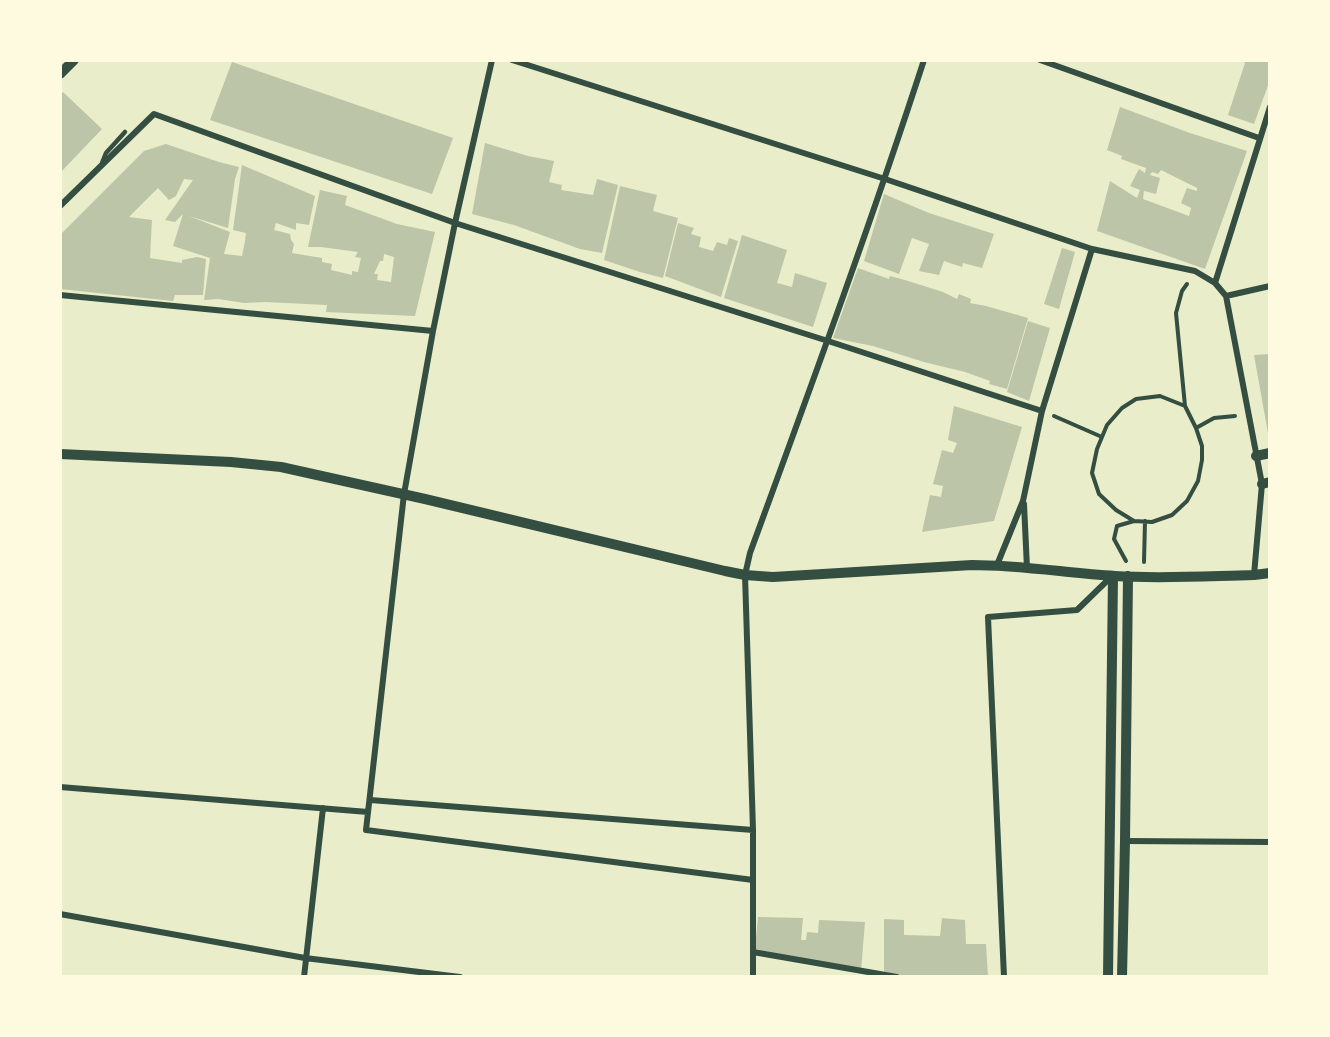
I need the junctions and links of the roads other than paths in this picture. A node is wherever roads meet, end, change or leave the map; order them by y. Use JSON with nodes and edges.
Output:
{"nodes":[{"id":1,"x":74,"y":60,"type":"edge"},
{"id":2,"x":492,"y":60,"type":"edge"},
{"id":3,"x":512,"y":60,"type":"edge"},
{"id":4,"x":924,"y":60,"type":"edge"},
{"id":5,"x":1040,"y":60,"type":"edge"},
{"id":6,"x":60,"y":74,"type":"edge"},
{"id":7,"x":1270,"y":107,"type":"edge"},
{"id":8,"x":125,"y":132,"type":"dead end"},
{"id":9,"x":1259,"y":138,"type":"junction"},
{"id":10,"x":101,"y":165,"type":"junction"},
{"id":11,"x":885,"y":179,"type":"junction"},
{"id":12,"x":60,"y":206,"type":"edge"},
{"id":13,"x":455,"y":223,"type":"junction"},
{"id":14,"x":1092,"y":249,"type":"junction"},
{"id":15,"x":1215,"y":284,"type":"junction"},
{"id":16,"x":1270,"y":286,"type":"edge"},
{"id":17,"x":60,"y":295,"type":"edge"},
{"id":18,"x":1226,"y":296,"type":"junction"},
{"id":19,"x":433,"y":331,"type":"junction"},
{"id":20,"x":828,"y":341,"type":"junction"},
{"id":21,"x":1042,"y":411,"type":"junction"},
{"id":22,"x":1270,"y":453,"type":"edge"},
{"id":23,"x":60,"y":454,"type":"edge"},
{"id":24,"x":1256,"y":456,"type":"junction"},
{"id":25,"x":1266,"y":483,"type":"edge"},
{"id":26,"x":404,"y":494,"type":"junction"},
{"id":27,"x":1023,"y":501,"type":"junction"},
{"id":28,"x":997,"y":565,"type":"junction"},
{"id":29,"x":1027,"y":568,"type":"junction"},
{"id":30,"x":1270,"y":573,"type":"edge"},
{"id":31,"x":745,"y":575,"type":"junction"},
{"id":32,"x":1254,"y":575,"type":"junction"},
{"id":33,"x":1113,"y":576,"type":"junction"},
{"id":34,"x":1128,"y":576,"type":"junction"},
{"id":35,"x":60,"y":787,"type":"edge"},
{"id":36,"x":370,"y":800,"type":"junction"},
{"id":37,"x":323,"y":808,"type":"junction"},
{"id":38,"x":368,"y":812,"type":"junction"},
{"id":39,"x":753,"y":830,"type":"junction"},
{"id":40,"x":1109,"y":839,"type":"junction"},
{"id":41,"x":1125,"y":841,"type":"junction"},
{"id":42,"x":1270,"y":842,"type":"edge"},
{"id":43,"x":753,"y":880,"type":"junction"},
{"id":44,"x":60,"y":914,"type":"edge"},
{"id":45,"x":753,"y":952,"type":"junction"},
{"id":46,"x":305,"y":958,"type":"junction"},
{"id":47,"x":304,"y":977,"type":"edge"},
{"id":48,"x":460,"y":977,"type":"edge"},
{"id":49,"x":753,"y":977,"type":"edge"},
{"id":50,"x":897,"y":977,"type":"edge"},
{"id":51,"x":1004,"y":977,"type":"edge"},
{"id":52,"x":1107,"y":977,"type":"edge"},
{"id":53,"x":1122,"y":977,"type":"edge"}],
"edges":[{"from":1,"to":6,"type":"street"},
{"from":2,"to":13,"type":"street"},
{"from":3,"to":11,"type":"street"},
{"from":4,"to":11,"type":"street"},
{"from":5,"to":9,"type":"street"},
{"from":7,"to":9,"type":"street"},
{"from":8,"to":10,"type":"lane"},
{"from":9,"to":15,"type":"street"},
{"from":10,"to":12,"type":"street"},
{"from":10,"to":13,"type":"street"},
{"from":11,"to":14,"type":"street"},
{"from":11,"to":20,"type":"street"},
{"from":13,"to":19,"type":"street"},
{"from":13,"to":20,"type":"street"},
{"from":14,"to":15,"type":"street"},
{"from":14,"to":21,"type":"street"},
{"from":15,"to":18,"type":"street"},
{"from":16,"to":18,"type":"street"},
{"from":17,"to":19,"type":"street"},
{"from":18,"to":24,"type":"street"},
{"from":19,"to":26,"type":"street"},
{"from":20,"to":21,"type":"street"},
{"from":20,"to":31,"type":"street"},
{"from":21,"to":27,"type":"street"},
{"from":22,"to":24,"type":"street"},
{"from":23,"to":26,"type":"street"},
{"from":24,"to":25,"type":"street"},
{"from":25,"to":32,"type":"street"},
{"from":26,"to":31,"type":"street"},
{"from":26,"to":36,"type":"street"},
{"from":27,"to":28,"type":"street"},
{"from":27,"to":29,"type":"street"},
{"from":28,"to":29,"type":"street"},
{"from":28,"to":31,"type":"street"},
{"from":29,"to":33,"type":"street"},
{"from":30,"to":32,"type":"street"},
{"from":31,"to":39,"type":"street"},
{"from":32,"to":34,"type":"street"},
{"from":33,"to":34,"type":"street"},
{"from":33,"to":40,"type":"street"},
{"from":33,"to":51,"type":"street"},
{"from":34,"to":41,"type":"street"},
{"from":35,"to":37,"type":"street"},
{"from":36,"to":38,"type":"street"},
{"from":36,"to":39,"type":"street"},
{"from":37,"to":38,"type":"street"},
{"from":37,"to":46,"type":"street"},
{"from":38,"to":43,"type":"street"},
{"from":39,"to":43,"type":"street"},
{"from":40,"to":41,"type":"street"},
{"from":40,"to":52,"type":"street"},
{"from":41,"to":42,"type":"street"},
{"from":41,"to":53,"type":"street"},
{"from":43,"to":45,"type":"street"},
{"from":44,"to":46,"type":"street"},
{"from":45,"to":49,"type":"street"},
{"from":45,"to":50,"type":"street"},
{"from":46,"to":47,"type":"street"},
{"from":46,"to":48,"type":"street"}]}
